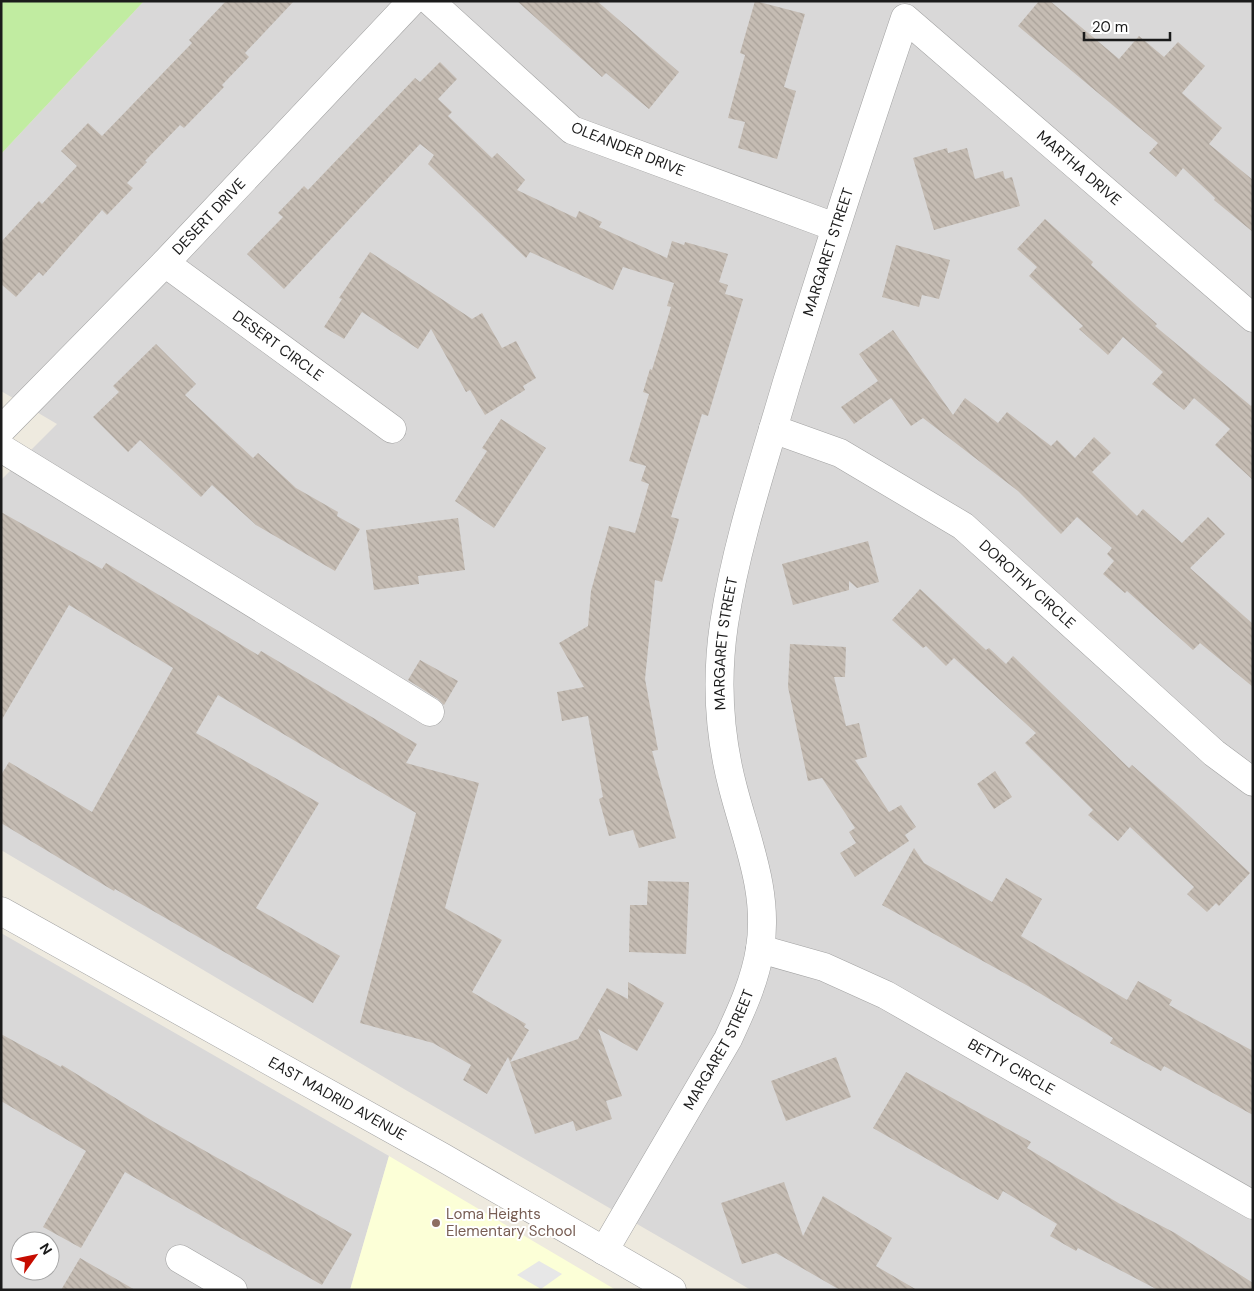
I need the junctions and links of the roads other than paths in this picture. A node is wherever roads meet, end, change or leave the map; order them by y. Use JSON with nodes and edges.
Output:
{"nodes":[{"id":1,"x":412,"y":1,"type":"edge"},
{"id":2,"x":430,"y":1,"type":"edge"},
{"id":3,"x":905,"y":18,"type":"joint"},
{"id":4,"x":835,"y":227,"type":"junction"},
{"id":5,"x":165,"y":263,"type":"junction"},
{"id":6,"x":1253,"y":318,"type":"edge"},
{"id":7,"x":392,"y":429,"type":"dead end"},
{"id":8,"x":773,"y":429,"type":"junction"},
{"id":9,"x":1,"y":430,"type":"edge"},
{"id":10,"x":1,"y":448,"type":"edge"},
{"id":11,"x":430,"y":712,"type":"dead end"},
{"id":12,"x":1253,"y":782,"type":"edge"},
{"id":13,"x":1,"y":910,"type":"edge"},
{"id":14,"x":760,"y":949,"type":"junction"},
{"id":15,"x":1253,"y":1205,"type":"edge"},
{"id":16,"x":604,"y":1251,"type":"junction"},
{"id":17,"x":180,"y":1259,"type":"dead end"},
{"id":18,"x":233,"y":1290,"type":"edge"},
{"id":19,"x":672,"y":1290,"type":"edge"}],
"edges":[{"from":1,"to":5,"type":"street","name":"DESERT DRIVE"},
{"from":2,"to":4,"type":"street","name":"OLEANDER DRIVE"},
{"from":3,"to":4,"type":"street","name":"MARGARET STREET"},
{"from":3,"to":6,"type":"street","name":"MARTHA DRIVE"},
{"from":4,"to":8,"type":"street","name":"MARGARET STREET"},
{"from":5,"to":7,"type":"street","name":"DESERT CIRCLE"},
{"from":5,"to":9,"type":"street","name":"DESERT DRIVE"},
{"from":8,"to":12,"type":"street","name":"DOROTHY CIRCLE"},
{"from":8,"to":14,"type":"street","name":"MARGARET STREET"},
{"from":10,"to":11,"type":"street"},
{"from":13,"to":16,"type":"street","name":"EAST MADRID AVENUE"},
{"from":14,"to":15,"type":"street","name":"BETTY CIRCLE"},
{"from":14,"to":16,"type":"street","name":"MARGARET STREET"},
{"from":16,"to":19,"type":"street","name":"EAST MADRID AVENUE"},
{"from":17,"to":18,"type":"street"}]}
